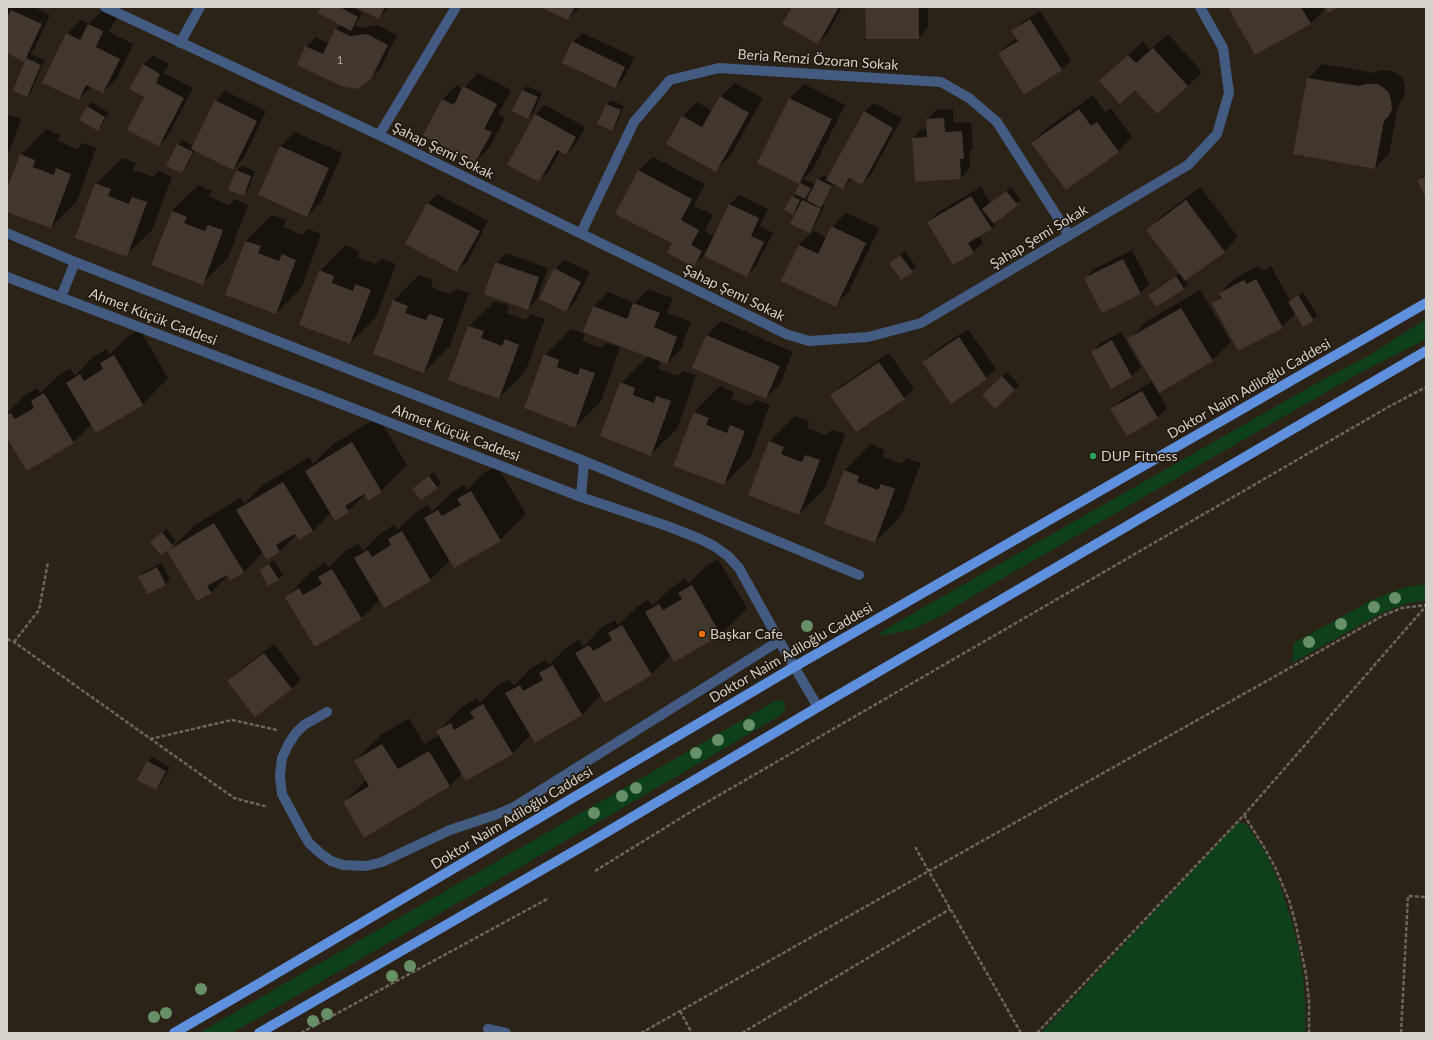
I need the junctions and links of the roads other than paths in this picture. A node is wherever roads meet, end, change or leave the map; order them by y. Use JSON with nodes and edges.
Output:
{"nodes":[{"id":1,"x":105,"y":7,"type":"edge"},
{"id":2,"x":200,"y":7,"type":"edge"},
{"id":3,"x":456,"y":7,"type":"edge"},
{"id":4,"x":1200,"y":7,"type":"edge"},
{"id":5,"x":180,"y":43,"type":"junction"},
{"id":6,"x":379,"y":135,"type":"junction"},
{"id":7,"x":7,"y":233,"type":"edge"},
{"id":8,"x":581,"y":233,"type":"junction"},
{"id":9,"x":1069,"y":235,"type":"junction"},
{"id":10,"x":74,"y":262,"type":"junction"},
{"id":11,"x":7,"y":277,"type":"edge"},
{"id":12,"x":60,"y":297,"type":"junction"},
{"id":13,"x":1426,"y":303,"type":"edge"},
{"id":14,"x":1426,"y":351,"type":"edge"},
{"id":15,"x":584,"y":461,"type":"junction"},
{"id":16,"x":581,"y":497,"type":"junction"},
{"id":17,"x":859,"y":575,"type":"dead end"},
{"id":18,"x":779,"y":641,"type":"junction"},
{"id":19,"x":794,"y":666,"type":"junction"},
{"id":20,"x":818,"y":706,"type":"junction"},
{"id":21,"x":327,"y":712,"type":"dead end"},
{"id":22,"x":488,"y":1029,"type":"dead end"},
{"id":23,"x":174,"y":1033,"type":"edge"},
{"id":24,"x":259,"y":1033,"type":"edge"},
{"id":25,"x":506,"y":1033,"type":"edge"}],
"edges":[{"from":1,"to":5,"type":"street","name":"Şahap Şemi Sokak"},
{"from":2,"to":5,"type":"street"},
{"from":3,"to":6,"type":"street"},
{"from":4,"to":9,"type":"street","name":"Şahap Şemi Sokak"},
{"from":5,"to":6,"type":"street","name":"Şahap Şemi Sokak"},
{"from":6,"to":8,"type":"street","name":"Şahap Şemi Sokak"},
{"from":7,"to":10,"type":"street"},
{"from":8,"to":9,"type":"street","name":"Şahap Şemi Sokak"},
{"from":8,"to":9,"type":"street","name":"Beria Remzi Özoran Sokak"},
{"from":10,"to":12,"type":"street"},
{"from":10,"to":15,"type":"street"},
{"from":11,"to":12,"type":"street","name":"Ahmet Küçük Caddesi"},
{"from":12,"to":16,"type":"street","name":"Ahmet Küçük Caddesi"},
{"from":13,"to":19,"type":"main road","name":"Doktor Naim Adiloğlu Caddesi"},
{"from":14,"to":20,"type":"main road"},
{"from":15,"to":16,"type":"street"},
{"from":15,"to":17,"type":"street"},
{"from":16,"to":18,"type":"street","name":"Ahmet Küçük Caddesi"},
{"from":18,"to":19,"type":"street","name":"Ahmet Küçük Caddesi"},
{"from":18,"to":21,"type":"street"},
{"from":19,"to":20,"type":"street","name":"Ahmet Küçük Caddesi"},
{"from":19,"to":23,"type":"main road","name":"Doktor Naim Adiloğlu Caddesi"},
{"from":20,"to":24,"type":"main road"},
{"from":22,"to":25,"type":"street"}]}
